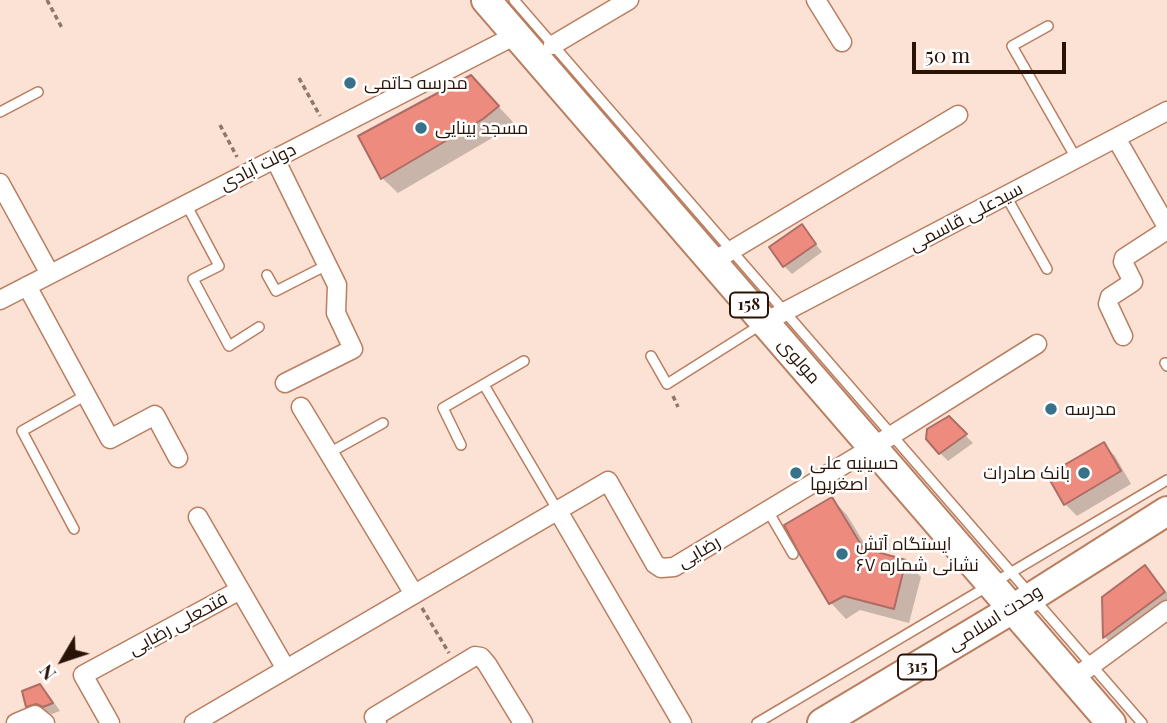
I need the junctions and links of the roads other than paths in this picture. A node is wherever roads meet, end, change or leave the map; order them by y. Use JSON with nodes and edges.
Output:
{"nodes":[{"id":1,"x":486,"y":0,"type":"edge"},
{"id":2,"x":513,"y":0,"type":"edge"},
{"id":3,"x":629,"y":0,"type":"edge"},
{"id":4,"x":816,"y":0,"type":"edge"},
{"id":5,"x":1048,"y":26,"type":"dead end"},
{"id":6,"x":516,"y":35,"type":"junction"},
{"id":7,"x":842,"y":42,"type":"dead end"},
{"id":8,"x":553,"y":45,"type":"junction"},
{"id":9,"x":38,"y":92,"type":"dead end"},
{"id":10,"x":1167,"y":111,"type":"edge"},
{"id":11,"x":0,"y":112,"type":"edge"},
{"id":12,"x":958,"y":115,"type":"dead end"},
{"id":13,"x":1116,"y":138,"type":"junction"},
{"id":14,"x":1076,"y":158,"type":"junction"},
{"id":15,"x":275,"y":159,"type":"junction"},
{"id":16,"x":0,"y":183,"type":"edge"},
{"id":17,"x":1006,"y":196,"type":"junction"},
{"id":18,"x":186,"y":204,"type":"junction"},
{"id":19,"x":721,"y":256,"type":"junction"},
{"id":20,"x":327,"y":265,"type":"junction"},
{"id":21,"x":1046,"y":269,"type":"dead end"},
{"id":22,"x":50,"y":274,"type":"junction"},
{"id":23,"x":267,"y":275,"type":"dead end"},
{"id":24,"x":27,"y":286,"type":"junction"},
{"id":25,"x":0,"y":300,"type":"edge"},
{"id":26,"x":775,"y":318,"type":"junction"},
{"id":27,"x":259,"y":327,"type":"dead end"},
{"id":28,"x":1123,"y":336,"type":"dead end"},
{"id":29,"x":1037,"y":344,"type":"dead end"},
{"id":30,"x":651,"y":356,"type":"dead end"},
{"id":31,"x":524,"y":361,"type":"dead end"},
{"id":32,"x":285,"y":383,"type":"dead end"},
{"id":33,"x":484,"y":385,"type":"junction"},
{"id":34,"x":86,"y":395,"type":"junction"},
{"id":35,"x":301,"y":407,"type":"dead end"},
{"id":36,"x":383,"y":424,"type":"dead end"},
{"id":37,"x":883,"y":441,"type":"junction"},
{"id":38,"x":461,"y":445,"type":"dead end"},
{"id":39,"x":329,"y":453,"type":"junction"},
{"id":40,"x":178,"y":458,"type":"dead end"},
{"id":41,"x":1167,"y":480,"type":"edge"},
{"id":42,"x":558,"y":511,"type":"junction"},
{"id":43,"x":768,"y":511,"type":"junction"},
{"id":44,"x":1167,"y":511,"type":"edge"},
{"id":45,"x":198,"y":517,"type":"dead end"},
{"id":46,"x":74,"y":529,"type":"dead end"},
{"id":47,"x":793,"y":554,"type":"dead end"},
{"id":48,"x":1000,"y":579,"type":"junction"},
{"id":49,"x":240,"y":590,"type":"junction"},
{"id":50,"x":414,"y":594,"type":"junction"},
{"id":51,"x":1021,"y":604,"type":"junction"},
{"id":52,"x":1167,"y":610,"type":"edge"},
{"id":53,"x":286,"y":669,"type":"junction"},
{"id":54,"x":1082,"y":672,"type":"junction"},
{"id":55,"x":841,"y":718,"type":"edge"},
{"id":56,"x":16,"y":723,"type":"edge"},
{"id":57,"x":46,"y":723,"type":"edge"},
{"id":58,"x":110,"y":723,"type":"edge"},
{"id":59,"x":194,"y":723,"type":"edge"},
{"id":60,"x":377,"y":723,"type":"edge"},
{"id":61,"x":523,"y":723,"type":"edge"},
{"id":62,"x":682,"y":723,"type":"edge"},
{"id":63,"x":757,"y":723,"type":"edge"},
{"id":64,"x":1111,"y":723,"type":"edge"},
{"id":65,"x":1142,"y":723,"type":"edge"}],
"edges":[{"from":1,"to":6,"type":"main road","name":"مولوی","number":"158"},
{"from":2,"to":8,"type":"lane"},
{"from":3,"to":8,"type":"street"},
{"from":4,"to":7,"type":"street"},
{"from":5,"to":14,"type":"lane"},
{"from":6,"to":15,"type":"street","name":"دولت آبادی"},
{"from":6,"to":19,"type":"main road","name":"مولوی","number":"158"},
{"from":8,"to":19,"type":"lane"},
{"from":9,"to":11,"type":"lane"},
{"from":10,"to":13,"type":"street","name":"سیدعلی قاسمی"},
{"from":12,"to":19,"type":"street"},
{"from":13,"to":14,"type":"street","name":"سیدعلی قاسمی"},
{"from":13,"to":28,"type":"street"},
{"from":14,"to":17,"type":"street","name":"سیدعلی قاسمی"},
{"from":15,"to":18,"type":"street","name":"دولت آبادی"},
{"from":15,"to":20,"type":"street"},
{"from":16,"to":22,"type":"street"},
{"from":17,"to":21,"type":"lane"},
{"from":17,"to":26,"type":"street","name":"سیدعلی قاسمی"},
{"from":18,"to":22,"type":"street","name":"دولت آبادی"},
{"from":18,"to":27,"type":"lane"},
{"from":19,"to":26,"type":"main road","name":"مولوی","number":"158"},
{"from":20,"to":23,"type":"lane"},
{"from":20,"to":32,"type":"street"},
{"from":22,"to":24,"type":"street","name":"دولت آبادی"},
{"from":24,"to":25,"type":"street","name":"دولت آبادی"},
{"from":24,"to":34,"type":"street"},
{"from":26,"to":30,"type":"lane"},
{"from":26,"to":37,"type":"main road","name":"مولوی","number":"158"},
{"from":29,"to":37,"type":"street","name":"رضایی"},
{"from":31,"to":33,"type":"lane"},
{"from":33,"to":38,"type":"lane"},
{"from":33,"to":42,"type":"lane"},
{"from":34,"to":40,"type":"street"},
{"from":34,"to":46,"type":"lane"},
{"from":35,"to":39,"type":"street"},
{"from":36,"to":39,"type":"lane"},
{"from":37,"to":43,"type":"street","name":"رضایی"},
{"from":37,"to":48,"type":"main road","name":"مولوی","number":"158"},
{"from":39,"to":50,"type":"street"},
{"from":41,"to":48,"type":"lane"},
{"from":42,"to":43,"type":"street","name":"رضایی"},
{"from":42,"to":50,"type":"street"},
{"from":42,"to":62,"type":"street"},
{"from":43,"to":47,"type":"lane"},
{"from":44,"to":51,"type":"main road","name":"وحدت اسلامی","number":"315"},
{"from":45,"to":49,"type":"street"},
{"from":48,"to":51,"type":"main road","name":"مولوی","number":"158"},
{"from":48,"to":63,"type":"lane"},
{"from":49,"to":53,"type":"street","name":"فتحعلی رضایی"},
{"from":49,"to":58,"type":"street","name":"فتحعلی رضایی"},
{"from":50,"to":53,"type":"street"},
{"from":51,"to":54,"type":"main road","name":"مولوی","number":"158"},
{"from":51,"to":55,"type":"main road","name":"وحدت اسلامی","number":"315"},
{"from":52,"to":54,"type":"street"},
{"from":53,"to":59,"type":"street"},
{"from":54,"to":64,"type":"main road","name":"مولوی","number":"158"},
{"from":54,"to":65,"type":"lane"},
{"from":56,"to":57,"type":"street"},
{"from":60,"to":61,"type":"street"}]}
